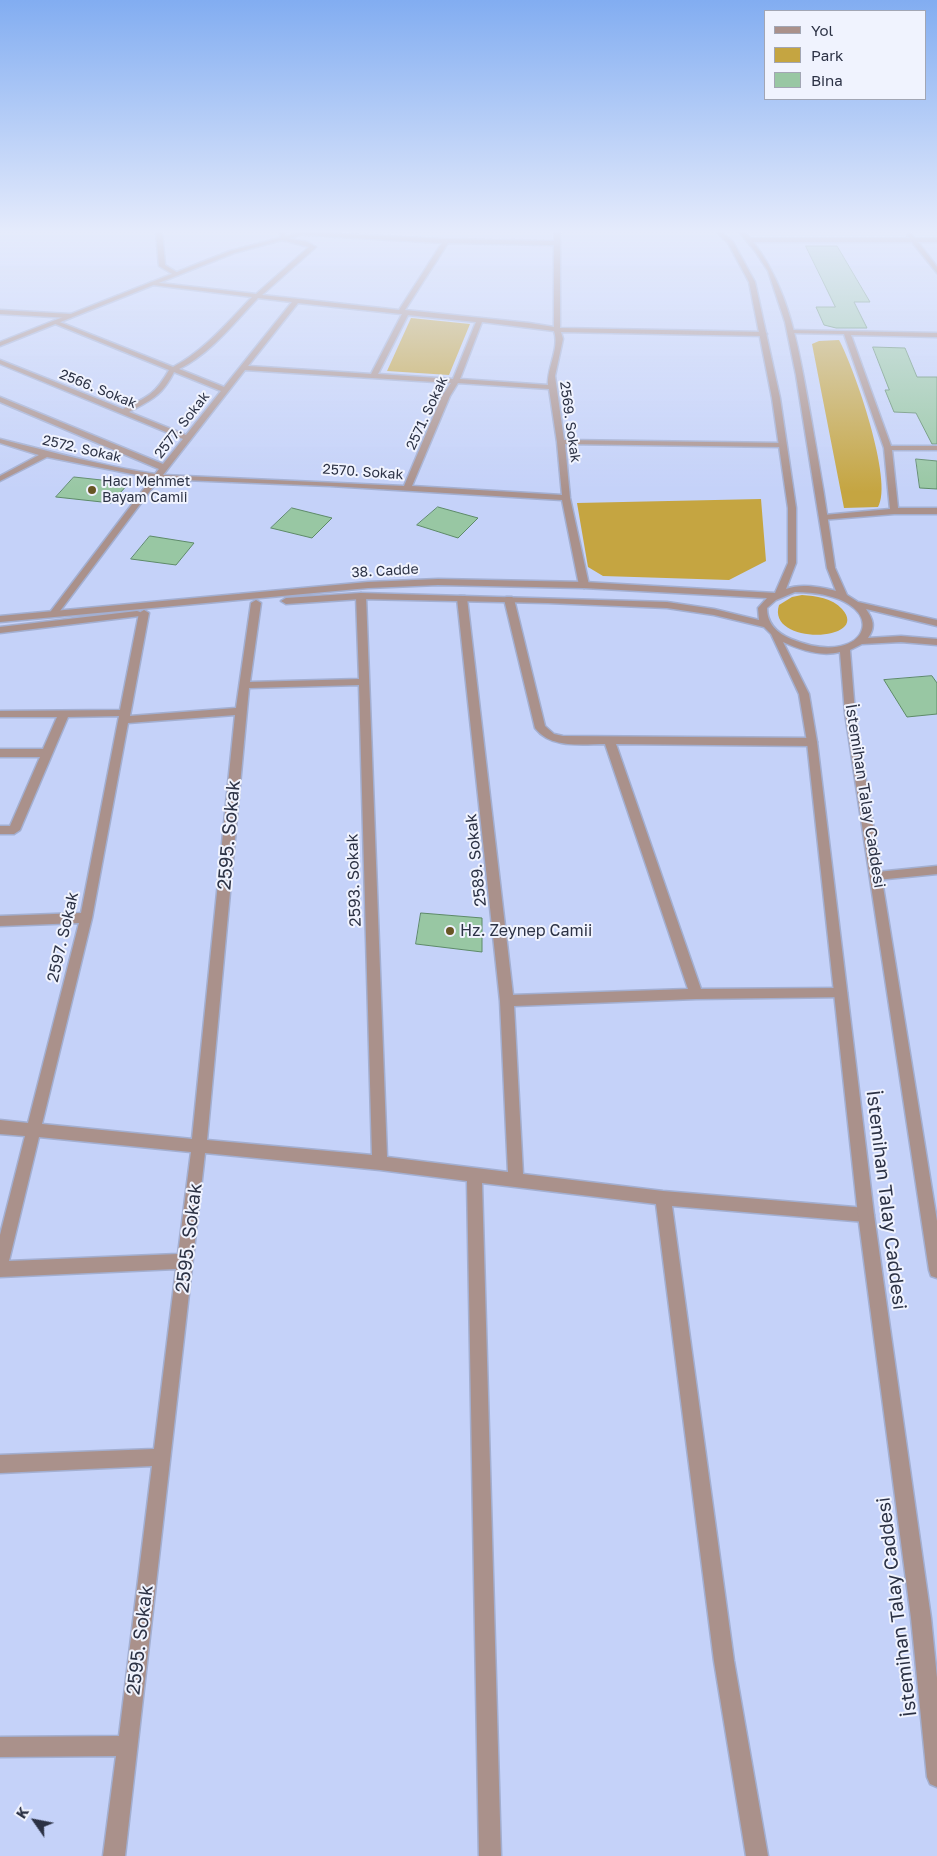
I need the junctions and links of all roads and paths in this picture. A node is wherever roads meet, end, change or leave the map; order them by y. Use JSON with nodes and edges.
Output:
{"nodes":[{"id":1,"x":63,"y":319,"type":"edge"},
{"id":2,"x":234,"y":319,"type":"edge"},
{"id":3,"x":282,"y":319,"type":"edge"},
{"id":4,"x":400,"y":319,"type":"edge"},
{"id":5,"x":467,"y":319,"type":"edge"},
{"id":6,"x":557,"y":319,"type":"edge"},
{"id":7,"x":760,"y":319,"type":"edge"},
{"id":8,"x":787,"y":319,"type":"edge"},
{"id":9,"x":480,"y":320,"type":"junction"},
{"id":10,"x":55,"y":322,"type":"junction"},
{"id":11,"x":557,"y":330,"type":"junction"},
{"id":12,"x":791,"y":331,"type":"junction"},
{"id":13,"x":764,"y":334,"type":"junction"},
{"id":14,"x":847,"y":334,"type":"junction"},
{"id":15,"x":936,"y":336,"type":"edge"},
{"id":16,"x":0,"y":344,"type":"edge"},
{"id":17,"x":0,"y":362,"type":"edge"},
{"id":18,"x":244,"y":368,"type":"junction"},
{"id":19,"x":172,"y":370,"type":"junction"},
{"id":20,"x":373,"y":376,"type":"junction"},
{"id":21,"x":456,"y":381,"type":"junction"},
{"id":22,"x":552,"y":387,"type":"junction"},
{"id":23,"x":225,"y":390,"type":"junction"},
{"id":24,"x":0,"y":399,"type":"edge"},
{"id":25,"x":123,"y":412,"type":"junction"},
{"id":26,"x":187,"y":438,"type":"junction"},
{"id":27,"x":0,"y":441,"type":"edge"},
{"id":28,"x":561,"y":442,"type":"junction"},
{"id":29,"x":782,"y":445,"type":"junction"},
{"id":30,"x":888,"y":448,"type":"junction"},
{"id":31,"x":937,"y":448,"type":"edge"},
{"id":32,"x":46,"y":454,"type":"junction"},
{"id":33,"x":164,"y":468,"type":"junction"},
{"id":34,"x":158,"y":477,"type":"junction"},
{"id":35,"x":0,"y":479,"type":"edge"},
{"id":36,"x":407,"y":488,"type":"junction"},
{"id":37,"x":566,"y":498,"type":"junction"},
{"id":38,"x":894,"y":511,"type":"junction"},
{"id":39,"x":937,"y":511,"type":"edge"},
{"id":40,"x":824,"y":518,"type":"junction"},
{"id":41,"x":584,"y":585,"type":"junction"},
{"id":42,"x":777,"y":594,"type":"junction"},
{"id":43,"x":361,"y":596,"type":"junction"},
{"id":44,"x":843,"y":597,"type":"junction"},
{"id":45,"x":462,"y":598,"type":"junction"},
{"id":46,"x":509,"y":599,"type":"junction"},
{"id":47,"x":256,"y":603,"type":"junction"},
{"id":48,"x":856,"y":604,"type":"junction"},
{"id":49,"x":54,"y":613,"type":"junction"},
{"id":50,"x":144,"y":613,"type":"junction"},
{"id":51,"x":0,"y":619,"type":"edge"},
{"id":52,"x":937,"y":623,"type":"edge"},
{"id":53,"x":0,"y":630,"type":"edge"},
{"id":54,"x":771,"y":630,"type":"junction"},
{"id":55,"x":862,"y":641,"type":"junction"},
{"id":56,"x":936,"y":643,"type":"edge"},
{"id":57,"x":845,"y":649,"type":"junction"},
{"id":58,"x":364,"y":682,"type":"junction"},
{"id":59,"x":244,"y":685,"type":"junction"},
{"id":60,"x":241,"y":711,"type":"junction"},
{"id":61,"x":64,"y":713,"type":"junction"},
{"id":62,"x":0,"y":714,"type":"edge"},
{"id":63,"x":124,"y":716,"type":"junction"},
{"id":64,"x":610,"y":740,"type":"junction"},
{"id":65,"x":812,"y":742,"type":"junction"},
{"id":66,"x":0,"y":753,"type":"edge"},
{"id":67,"x":47,"y":753,"type":"junction"},
{"id":68,"x":0,"y":830,"type":"edge"},
{"id":69,"x":937,"y":870,"type":"edge"},
{"id":70,"x":877,"y":876,"type":"junction"},
{"id":71,"x":86,"y":918,"type":"junction"},
{"id":72,"x":0,"y":921,"type":"edge"},
{"id":73,"x":840,"y":993,"type":"junction"},
{"id":74,"x":696,"y":994,"type":"junction"},
{"id":75,"x":507,"y":1001,"type":"junction"},
{"id":76,"x":0,"y":1127,"type":"edge"},
{"id":77,"x":34,"y":1130,"type":"junction"},
{"id":78,"x":200,"y":1145,"type":"junction"},
{"id":79,"x":380,"y":1163,"type":"junction"},
{"id":80,"x":474,"y":1174,"type":"junction"},
{"id":81,"x":516,"y":1180,"type":"junction"},
{"id":82,"x":663,"y":1198,"type":"junction"},
{"id":83,"x":866,"y":1215,"type":"junction"},
{"id":84,"x":186,"y":1261,"type":"junction"},
{"id":85,"x":0,"y":1268,"type":"edge"},
{"id":86,"x":937,"y":1268,"type":"edge"},
{"id":87,"x":163,"y":1457,"type":"junction"},
{"id":88,"x":0,"y":1464,"type":"edge"},
{"id":89,"x":128,"y":1746,"type":"junction"},
{"id":90,"x":0,"y":1747,"type":"edge"},
{"id":91,"x":937,"y":1777,"type":"edge"},
{"id":92,"x":114,"y":1856,"type":"edge"},
{"id":93,"x":490,"y":1856,"type":"edge"},
{"id":94,"x":757,"y":1856,"type":"edge"}],
"edges":[{"from":1,"to":10,"type":"street"},
{"from":2,"to":19,"type":"street"},
{"from":3,"to":18,"type":"street","name":"2577. Sokak"},
{"from":4,"to":20,"type":"street"},
{"from":5,"to":9,"type":"street"},
{"from":6,"to":11,"type":"street","name":"2569. Sokak"},
{"from":7,"to":13,"type":"street"},
{"from":8,"to":12,"type":"street"},
{"from":9,"to":11,"type":"street"},
{"from":9,"to":21,"type":"street","name":"2571. Sokak"},
{"from":10,"to":16,"type":"street"},
{"from":10,"to":19,"type":"street"},
{"from":11,"to":13,"type":"street"},
{"from":11,"to":22,"type":"street","name":"2569. Sokak"},
{"from":12,"to":14,"type":"street"},
{"from":12,"to":40,"type":"street"},
{"from":13,"to":29,"type":"street"},
{"from":14,"to":15,"type":"street"},
{"from":14,"to":30,"type":"street"},
{"from":17,"to":25,"type":"street","name":"2566. Sokak"},
{"from":18,"to":20,"type":"street"},
{"from":18,"to":23,"type":"street","name":"2577. Sokak"},
{"from":19,"to":23,"type":"street"},
{"from":19,"to":25,"type":"street"},
{"from":20,"to":21,"type":"street"},
{"from":21,"to":22,"type":"street"},
{"from":21,"to":36,"type":"street","name":"2571. Sokak"},
{"from":22,"to":28,"type":"street","name":"2569. Sokak"},
{"from":23,"to":26,"type":"street","name":"2577. Sokak"},
{"from":24,"to":33,"type":"street"},
{"from":25,"to":26,"type":"street","name":"2566. Sokak"},
{"from":26,"to":33,"type":"street","name":"2577. Sokak"},
{"from":27,"to":32,"type":"street","name":"2572. Sokak"},
{"from":28,"to":29,"type":"street"},
{"from":28,"to":37,"type":"street","name":"2569. Sokak"},
{"from":29,"to":42,"type":"street"},
{"from":30,"to":31,"type":"street"},
{"from":30,"to":38,"type":"street"},
{"from":32,"to":34,"type":"street","name":"2572. Sokak"},
{"from":32,"to":35,"type":"street"},
{"from":33,"to":34,"type":"street","name":"2577. Sokak"},
{"from":34,"to":36,"type":"street","name":"2570. Sokak"},
{"from":34,"to":49,"type":"street","name":"2577. Sokak"},
{"from":36,"to":37,"type":"street","name":"2570. Sokak"},
{"from":37,"to":41,"type":"street","name":"2569. Sokak"},
{"from":38,"to":39,"type":"street"},
{"from":38,"to":40,"type":"street"},
{"from":40,"to":44,"type":"street"},
{"from":41,"to":42,"type":"street","name":"38. Cadde"},
{"from":41,"to":49,"type":"street","name":"38. Cadde"},
{"from":42,"to":44,"type":"street","name":"38. Cadde"},
{"from":42,"to":54,"type":"street"},
{"from":43,"to":45,"type":"street","name":"38. Cadde"},
{"from":43,"to":47,"type":"street","name":"38. Cadde"},
{"from":43,"to":58,"type":"street","name":"2593. Sokak"},
{"from":44,"to":48,"type":"street","name":"38. Cadde"},
{"from":45,"to":46,"type":"street","name":"38. Cadde"},
{"from":45,"to":75,"type":"street","name":"2589. Sokak"},
{"from":46,"to":54,"type":"street","name":"38. Cadde"},
{"from":46,"to":64,"type":"street"},
{"from":47,"to":50,"type":"street","name":"38. Cadde"},
{"from":47,"to":59,"type":"street","name":"2595. Sokak"},
{"from":48,"to":52,"type":"street"},
{"from":48,"to":55,"type":"street"},
{"from":49,"to":51,"type":"street","name":"38. Cadde"},
{"from":50,"to":53,"type":"street","name":"38. Cadde"},
{"from":50,"to":63,"type":"street","name":"2597. Sokak"},
{"from":54,"to":57,"type":"street","name":"38. Cadde"},
{"from":54,"to":65,"type":"street","name":"İstemihan Talay Caddesi"},
{"from":55,"to":56,"type":"street"},
{"from":55,"to":57,"type":"street"},
{"from":57,"to":70,"type":"street","name":"İstemihan Talay Caddesi"},
{"from":58,"to":59,"type":"street"},
{"from":58,"to":79,"type":"street","name":"2593. Sokak"},
{"from":59,"to":60,"type":"street","name":"2595. Sokak"},
{"from":60,"to":63,"type":"street"},
{"from":60,"to":78,"type":"street","name":"2595. Sokak"},
{"from":61,"to":62,"type":"street"},
{"from":61,"to":63,"type":"street"},
{"from":61,"to":67,"type":"street"},
{"from":63,"to":71,"type":"street","name":"2597. Sokak"},
{"from":64,"to":65,"type":"street"},
{"from":64,"to":74,"type":"street"},
{"from":65,"to":73,"type":"street","name":"İstemihan Talay Caddesi"},
{"from":66,"to":67,"type":"street"},
{"from":67,"to":68,"type":"street"},
{"from":69,"to":70,"type":"street"},
{"from":70,"to":86,"type":"street","name":"İstemihan Talay Caddesi"},
{"from":71,"to":72,"type":"street"},
{"from":71,"to":77,"type":"street","name":"2597. Sokak"},
{"from":73,"to":74,"type":"street"},
{"from":73,"to":83,"type":"street","name":"İstemihan Talay Caddesi"},
{"from":74,"to":75,"type":"street"},
{"from":75,"to":81,"type":"street","name":"2589. Sokak"},
{"from":76,"to":77,"type":"street"},
{"from":77,"to":78,"type":"street"},
{"from":77,"to":85,"type":"street","name":"2597. Sokak"},
{"from":78,"to":79,"type":"street"},
{"from":78,"to":84,"type":"street","name":"2595. Sokak"},
{"from":79,"to":80,"type":"street"},
{"from":80,"to":81,"type":"street"},
{"from":80,"to":93,"type":"street"},
{"from":81,"to":82,"type":"street"},
{"from":82,"to":83,"type":"street"},
{"from":82,"to":94,"type":"street"},
{"from":83,"to":91,"type":"street","name":"İstemihan Talay Caddesi"},
{"from":84,"to":85,"type":"street"},
{"from":84,"to":87,"type":"street","name":"2595. Sokak"},
{"from":87,"to":88,"type":"street"},
{"from":87,"to":89,"type":"street","name":"2595. Sokak"},
{"from":89,"to":90,"type":"street"},
{"from":89,"to":92,"type":"street","name":"2595. Sokak"}]}
